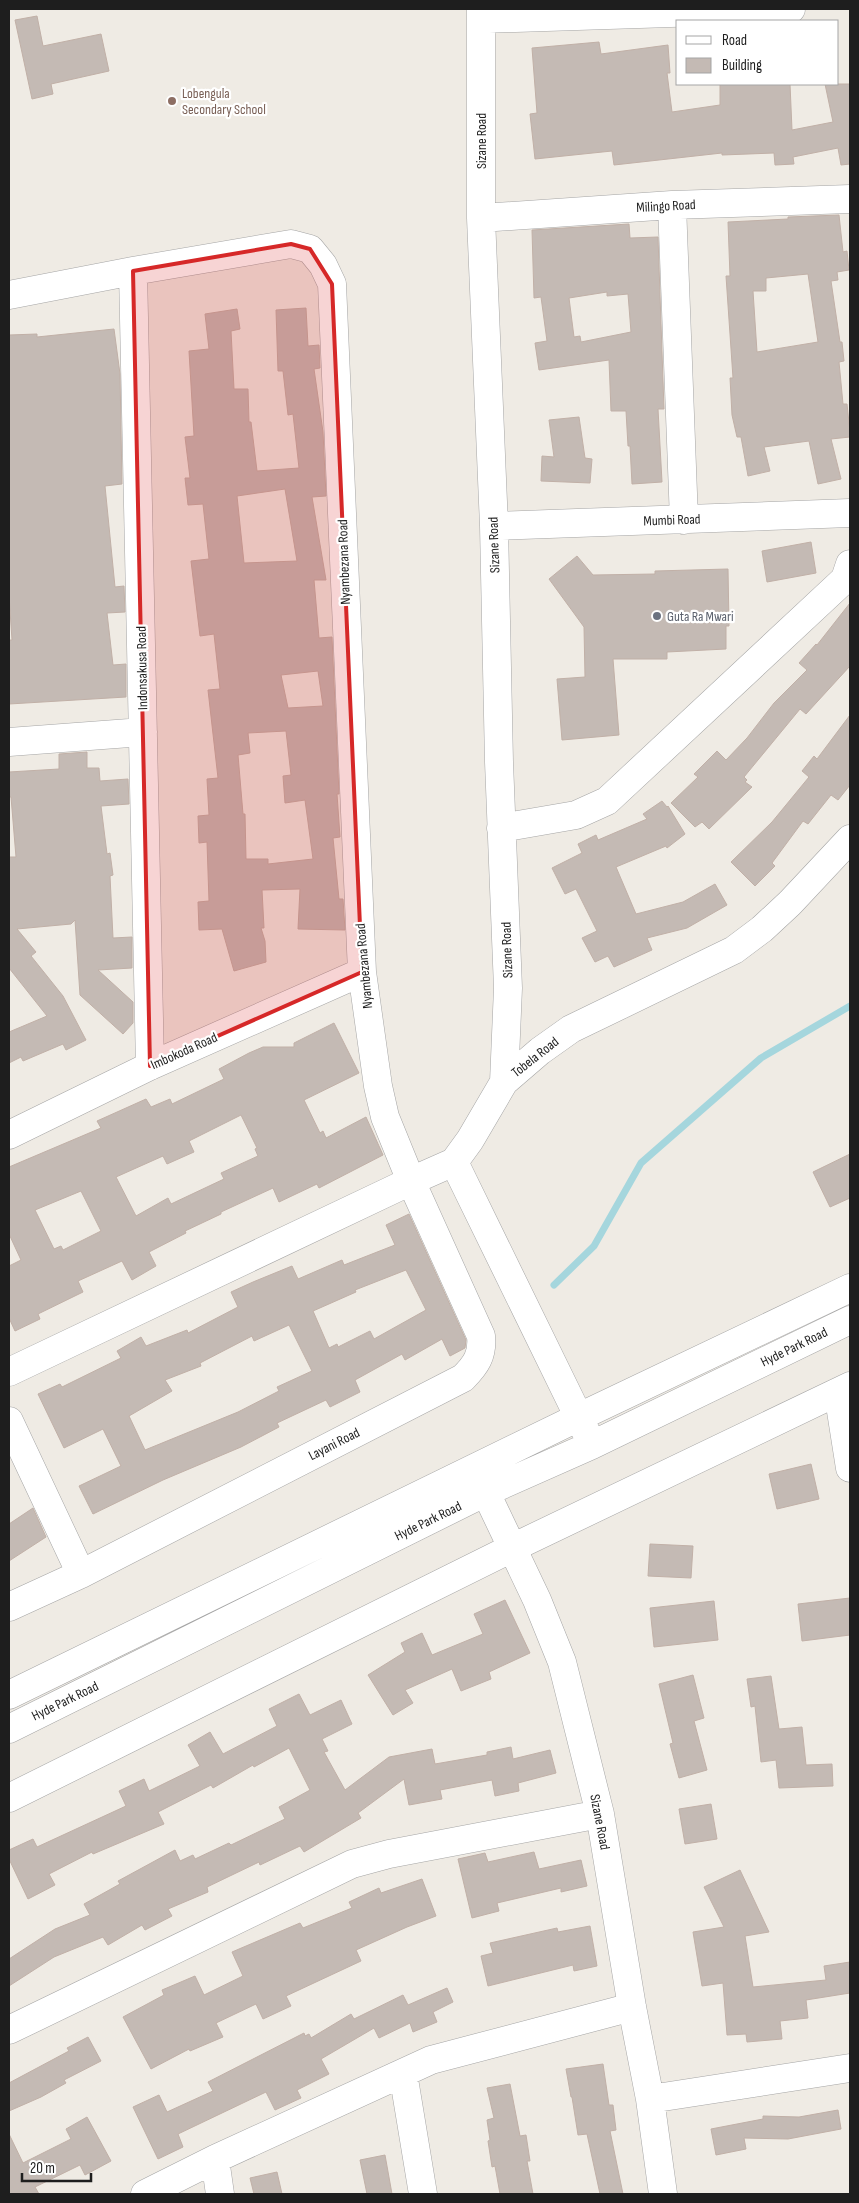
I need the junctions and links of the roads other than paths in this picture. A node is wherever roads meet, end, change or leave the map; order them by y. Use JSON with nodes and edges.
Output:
{"nodes":[{"id":1,"x":791,"y":9,"type":"edge"},
{"id":2,"x":482,"y":14,"type":"edge"},
{"id":3,"x":850,"y":199,"type":"edge"},
{"id":4,"x":672,"y":205,"type":"junction"},
{"id":5,"x":481,"y":218,"type":"junction"},
{"id":6,"x":133,"y":271,"type":"junction"},
{"id":7,"x":9,"y":295,"type":"edge"},
{"id":8,"x":850,"y":513,"type":"edge"},
{"id":9,"x":684,"y":520,"type":"junction"},
{"id":10,"x":494,"y":526,"type":"junction"},
{"id":11,"x":850,"y":564,"type":"edge"},
{"id":12,"x":143,"y":732,"type":"junction"},
{"id":13,"x":9,"y":742,"type":"edge"},
{"id":14,"x":501,"y":828,"type":"junction"},
{"id":15,"x":850,"y":839,"type":"edge"},
{"id":16,"x":362,"y":972,"type":"junction"},
{"id":17,"x":150,"y":1066,"type":"junction"},
{"id":18,"x":504,"y":1082,"type":"junction"},
{"id":19,"x":9,"y":1135,"type":"edge"},
{"id":20,"x":454,"y":1162,"type":"junction"},
{"id":21,"x":411,"y":1181,"type":"junction"},
{"id":22,"x":850,"y":1288,"type":"edge"},
{"id":23,"x":850,"y":1320,"type":"edge"},
{"id":24,"x":9,"y":1372,"type":"edge"},
{"id":25,"x":844,"y":1389,"type":"edge"},
{"id":26,"x":579,"y":1417,"type":"junction"},
{"id":27,"x":9,"y":1421,"type":"edge"},
{"id":28,"x":592,"y":1445,"type":"junction"},
{"id":29,"x":474,"y":1468,"type":"junction"},
{"id":30,"x":850,"y":1468,"type":"edge"},
{"id":31,"x":486,"y":1492,"type":"junction"},
{"id":32,"x":512,"y":1548,"type":"junction"},
{"id":33,"x":81,"y":1574,"type":"junction"},
{"id":34,"x":9,"y":1607,"type":"edge"},
{"id":35,"x":9,"y":1695,"type":"edge"},
{"id":36,"x":9,"y":1729,"type":"edge"},
{"id":37,"x":9,"y":1798,"type":"edge"},
{"id":38,"x":600,"y":1814,"type":"junction"},
{"id":39,"x":632,"y":2007,"type":"junction"},
{"id":40,"x":9,"y":2030,"type":"edge"},
{"id":41,"x":850,"y":2068,"type":"edge"},
{"id":42,"x":403,"y":2073,"type":"junction"},
{"id":43,"x":650,"y":2099,"type":"junction"},
{"id":44,"x":215,"y":2159,"type":"junction"},
{"id":45,"x":145,"y":2194,"type":"edge"},
{"id":46,"x":220,"y":2194,"type":"edge"},
{"id":47,"x":423,"y":2194,"type":"edge"},
{"id":48,"x":663,"y":2194,"type":"edge"}],
"edges":[{"from":1,"to":2,"type":"street"},
{"from":2,"to":5,"type":"street","name":"Sizane Road"},
{"from":3,"to":4,"type":"street","name":"Milingo Road"},
{"from":4,"to":5,"type":"street","name":"Milingo Road"},
{"from":4,"to":9,"type":"street"},
{"from":5,"to":10,"type":"street","name":"Sizane Road"},
{"from":6,"to":7,"type":"street","name":"Nyambezana Road"},
{"from":6,"to":12,"type":"street","name":"Indonsakusa Road"},
{"from":6,"to":16,"type":"street","name":"Nyambezana Road"},
{"from":8,"to":9,"type":"street","name":"Mumbi Road"},
{"from":9,"to":10,"type":"street","name":"Mumbi Road"},
{"from":10,"to":14,"type":"street","name":"Sizane Road"},
{"from":11,"to":14,"type":"street"},
{"from":12,"to":13,"type":"street"},
{"from":12,"to":17,"type":"street","name":"Indonsakusa Road"},
{"from":14,"to":18,"type":"street","name":"Sizane Road"},
{"from":15,"to":18,"type":"street","name":"Tobela Road"},
{"from":16,"to":17,"type":"street","name":"Imbokoda Road"},
{"from":16,"to":21,"type":"street","name":"Nyambezana Road"},
{"from":17,"to":19,"type":"street","name":"Imbokoda Road"},
{"from":18,"to":20,"type":"street","name":"Tobela Road"},
{"from":20,"to":21,"type":"street"},
{"from":20,"to":26,"type":"street"},
{"from":21,"to":24,"type":"street"},
{"from":21,"to":33,"type":"street","name":"Layani Road"},
{"from":22,"to":26,"type":"street","name":"Hyde Park Road"},
{"from":23,"to":28,"type":"street","name":"Hyde Park Road"},
{"from":25,"to":30,"type":"street"},
{"from":25,"to":32,"type":"street"},
{"from":26,"to":28,"type":"street"},
{"from":26,"to":29,"type":"street","name":"Hyde Park Road"},
{"from":27,"to":33,"type":"street"},
{"from":28,"to":31,"type":"street","name":"Hyde Park Road"},
{"from":29,"to":31,"type":"street","name":"Sizane Road"},
{"from":29,"to":35,"type":"street","name":"Hyde Park Road"},
{"from":31,"to":32,"type":"street","name":"Sizane Road"},
{"from":31,"to":36,"type":"street","name":"Hyde Park Road"},
{"from":32,"to":37,"type":"street"},
{"from":32,"to":38,"type":"street","name":"Sizane Road"},
{"from":33,"to":34,"type":"street","name":"Layani Road"},
{"from":38,"to":39,"type":"street","name":"Sizane Road"},
{"from":38,"to":40,"type":"street"},
{"from":39,"to":42,"type":"street"},
{"from":39,"to":43,"type":"street","name":"Sizane Road"},
{"from":41,"to":43,"type":"street"},
{"from":42,"to":44,"type":"street"},
{"from":42,"to":47,"type":"street"},
{"from":43,"to":48,"type":"street","name":"Sizane Road"},
{"from":44,"to":45,"type":"street"},
{"from":44,"to":46,"type":"street"}]}
